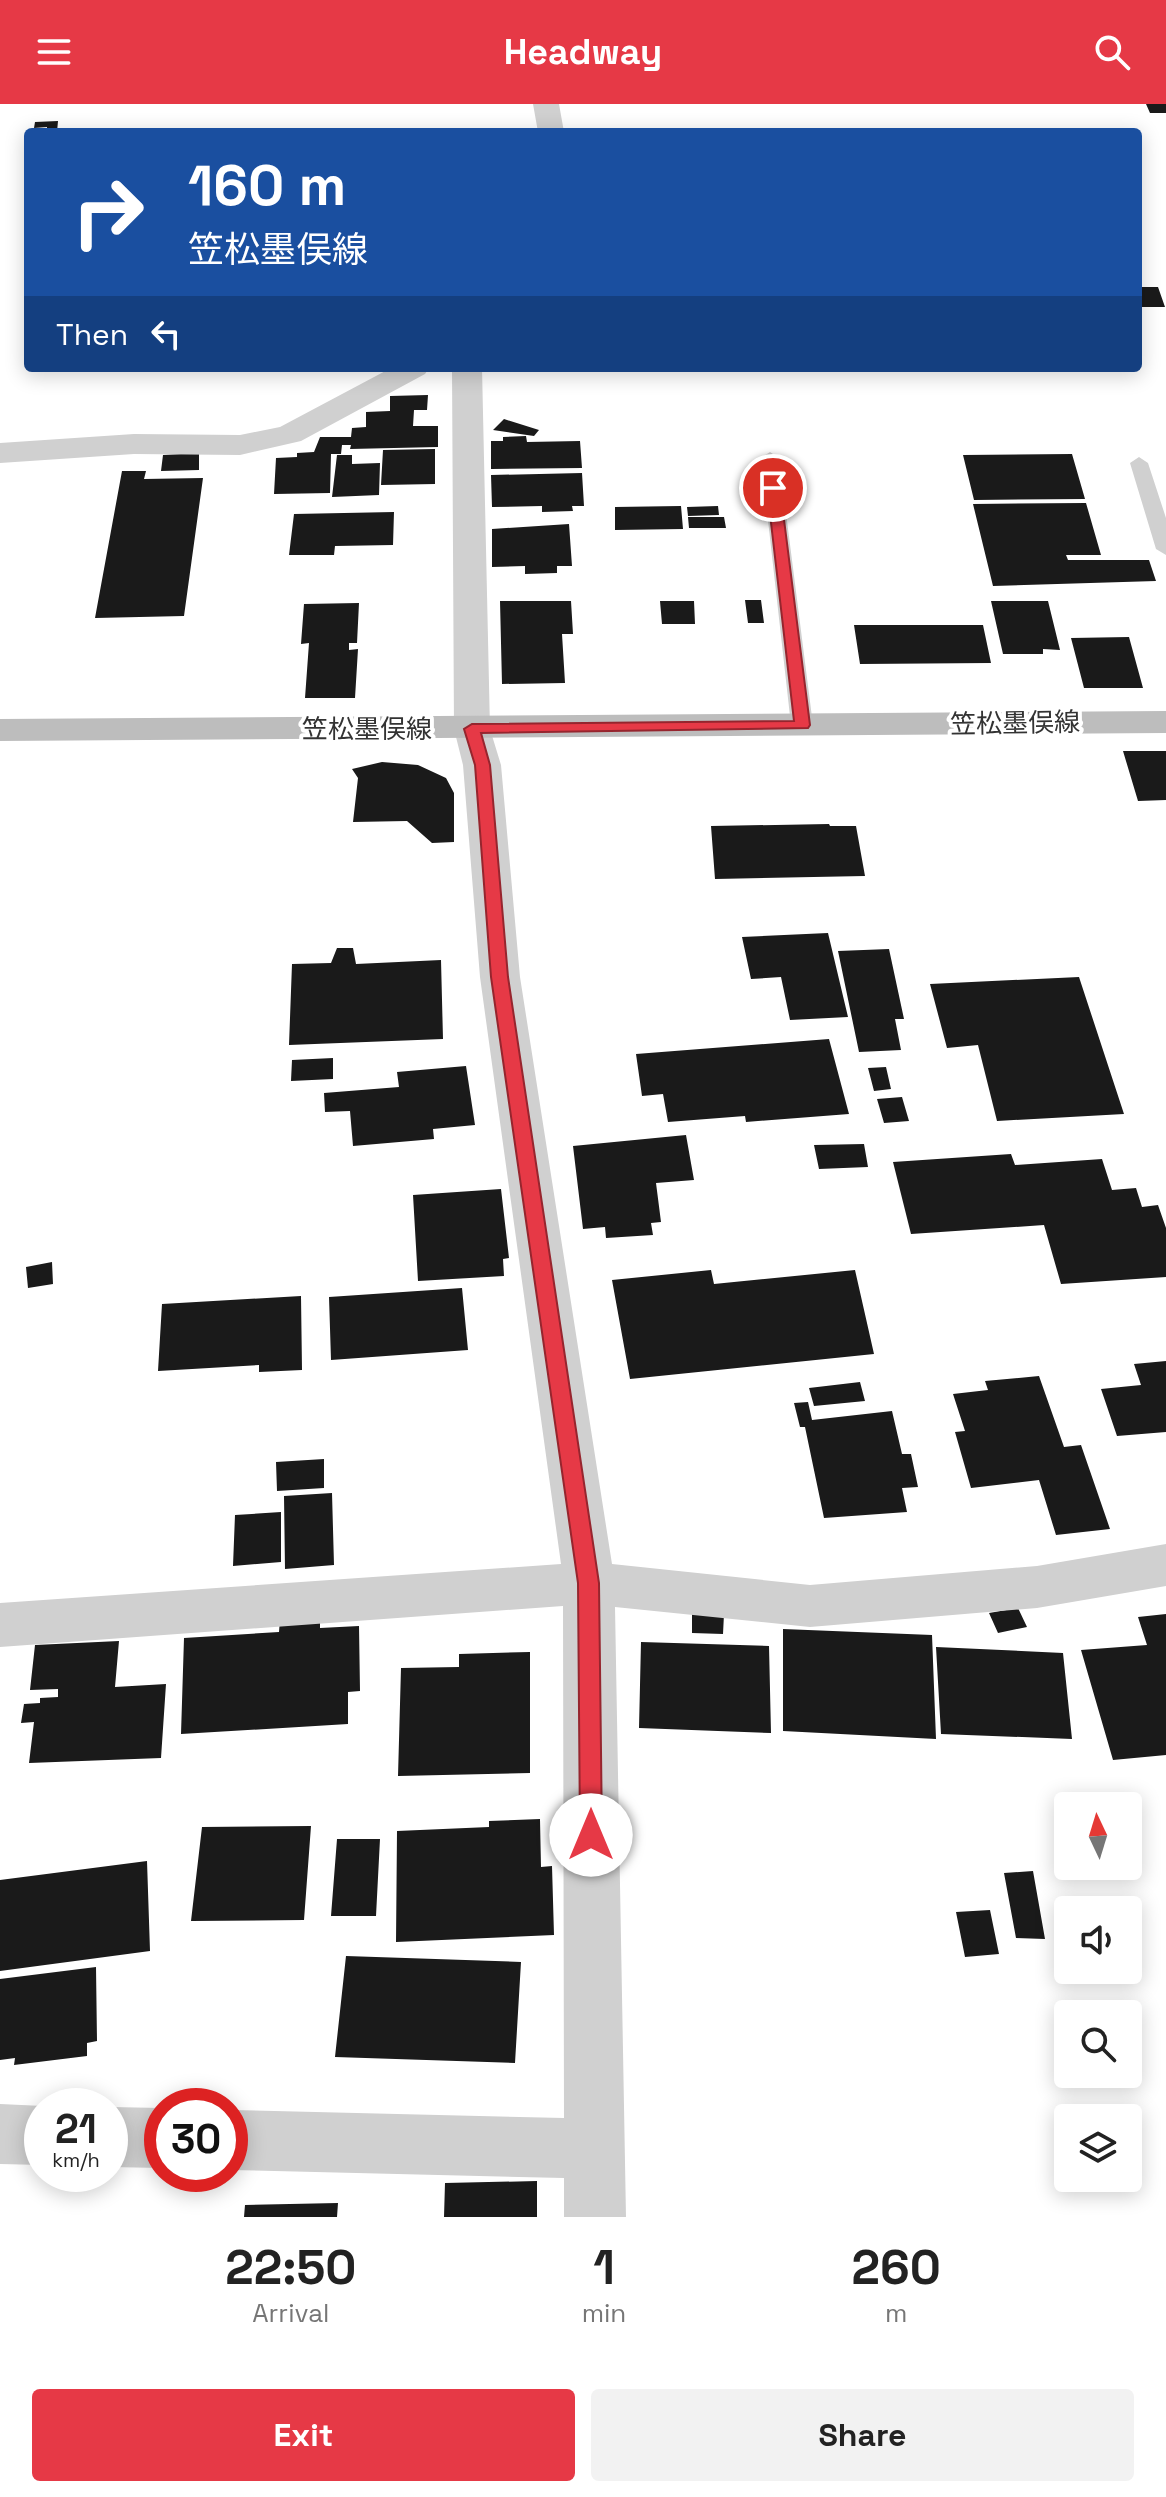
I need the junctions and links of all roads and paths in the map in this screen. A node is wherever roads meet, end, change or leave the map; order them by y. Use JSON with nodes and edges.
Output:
{"nodes":[{"id":1,"x":546,"y":104,"type":"edge"},
{"id":2,"x":550,"y":128,"type":"edge"},
{"id":3,"x":406,"y":372,"type":"edge"},
{"id":4,"x":467,"y":372,"type":"edge"},
{"id":5,"x":0,"y":453,"type":"edge"},
{"id":6,"x":770,"y":458,"type":"dead end"},
{"id":7,"x":1139,"y":463,"type":"dead end"},
{"id":8,"x":1166,"y":549,"type":"edge"},
{"id":9,"x":1166,"y":722,"type":"edge"},
{"id":10,"x":802,"y":725,"type":"junction"},
{"id":11,"x":472,"y":729,"type":"junction"},
{"id":12,"x":0,"y":730,"type":"edge"},
{"id":13,"x":1166,"y":1565,"type":"edge"},
{"id":14,"x":589,"y":1583,"type":"junction"},
{"id":15,"x":0,"y":1625,"type":"edge"},
{"id":16,"x":0,"y":2134,"type":"edge"},
{"id":17,"x":24,"y":2135,"type":"edge"},
{"id":18,"x":248,"y":2140,"type":"edge"},
{"id":19,"x":594,"y":2149,"type":"junction"},
{"id":20,"x":595,"y":2217,"type":"edge"}],
"edges":[{"from":1,"to":2,"type":"street"},
{"from":3,"to":5,"type":"street"},
{"from":4,"to":11,"type":"street"},
{"from":6,"to":10,"type":"lane"},
{"from":7,"to":8,"type":"lane"},
{"from":9,"to":10,"type":"main road","name":"笠松墨俣線"},
{"from":10,"to":11,"type":"main road","name":"笠松墨俣線"},
{"from":11,"to":12,"type":"main road","name":"笠松墨俣線"},
{"from":11,"to":14,"type":"street"},
{"from":13,"to":14,"type":"street"},
{"from":14,"to":15,"type":"street"},
{"from":14,"to":19,"type":"street"},
{"from":16,"to":17,"type":"street"},
{"from":18,"to":19,"type":"street"},
{"from":19,"to":20,"type":"street"}]}
